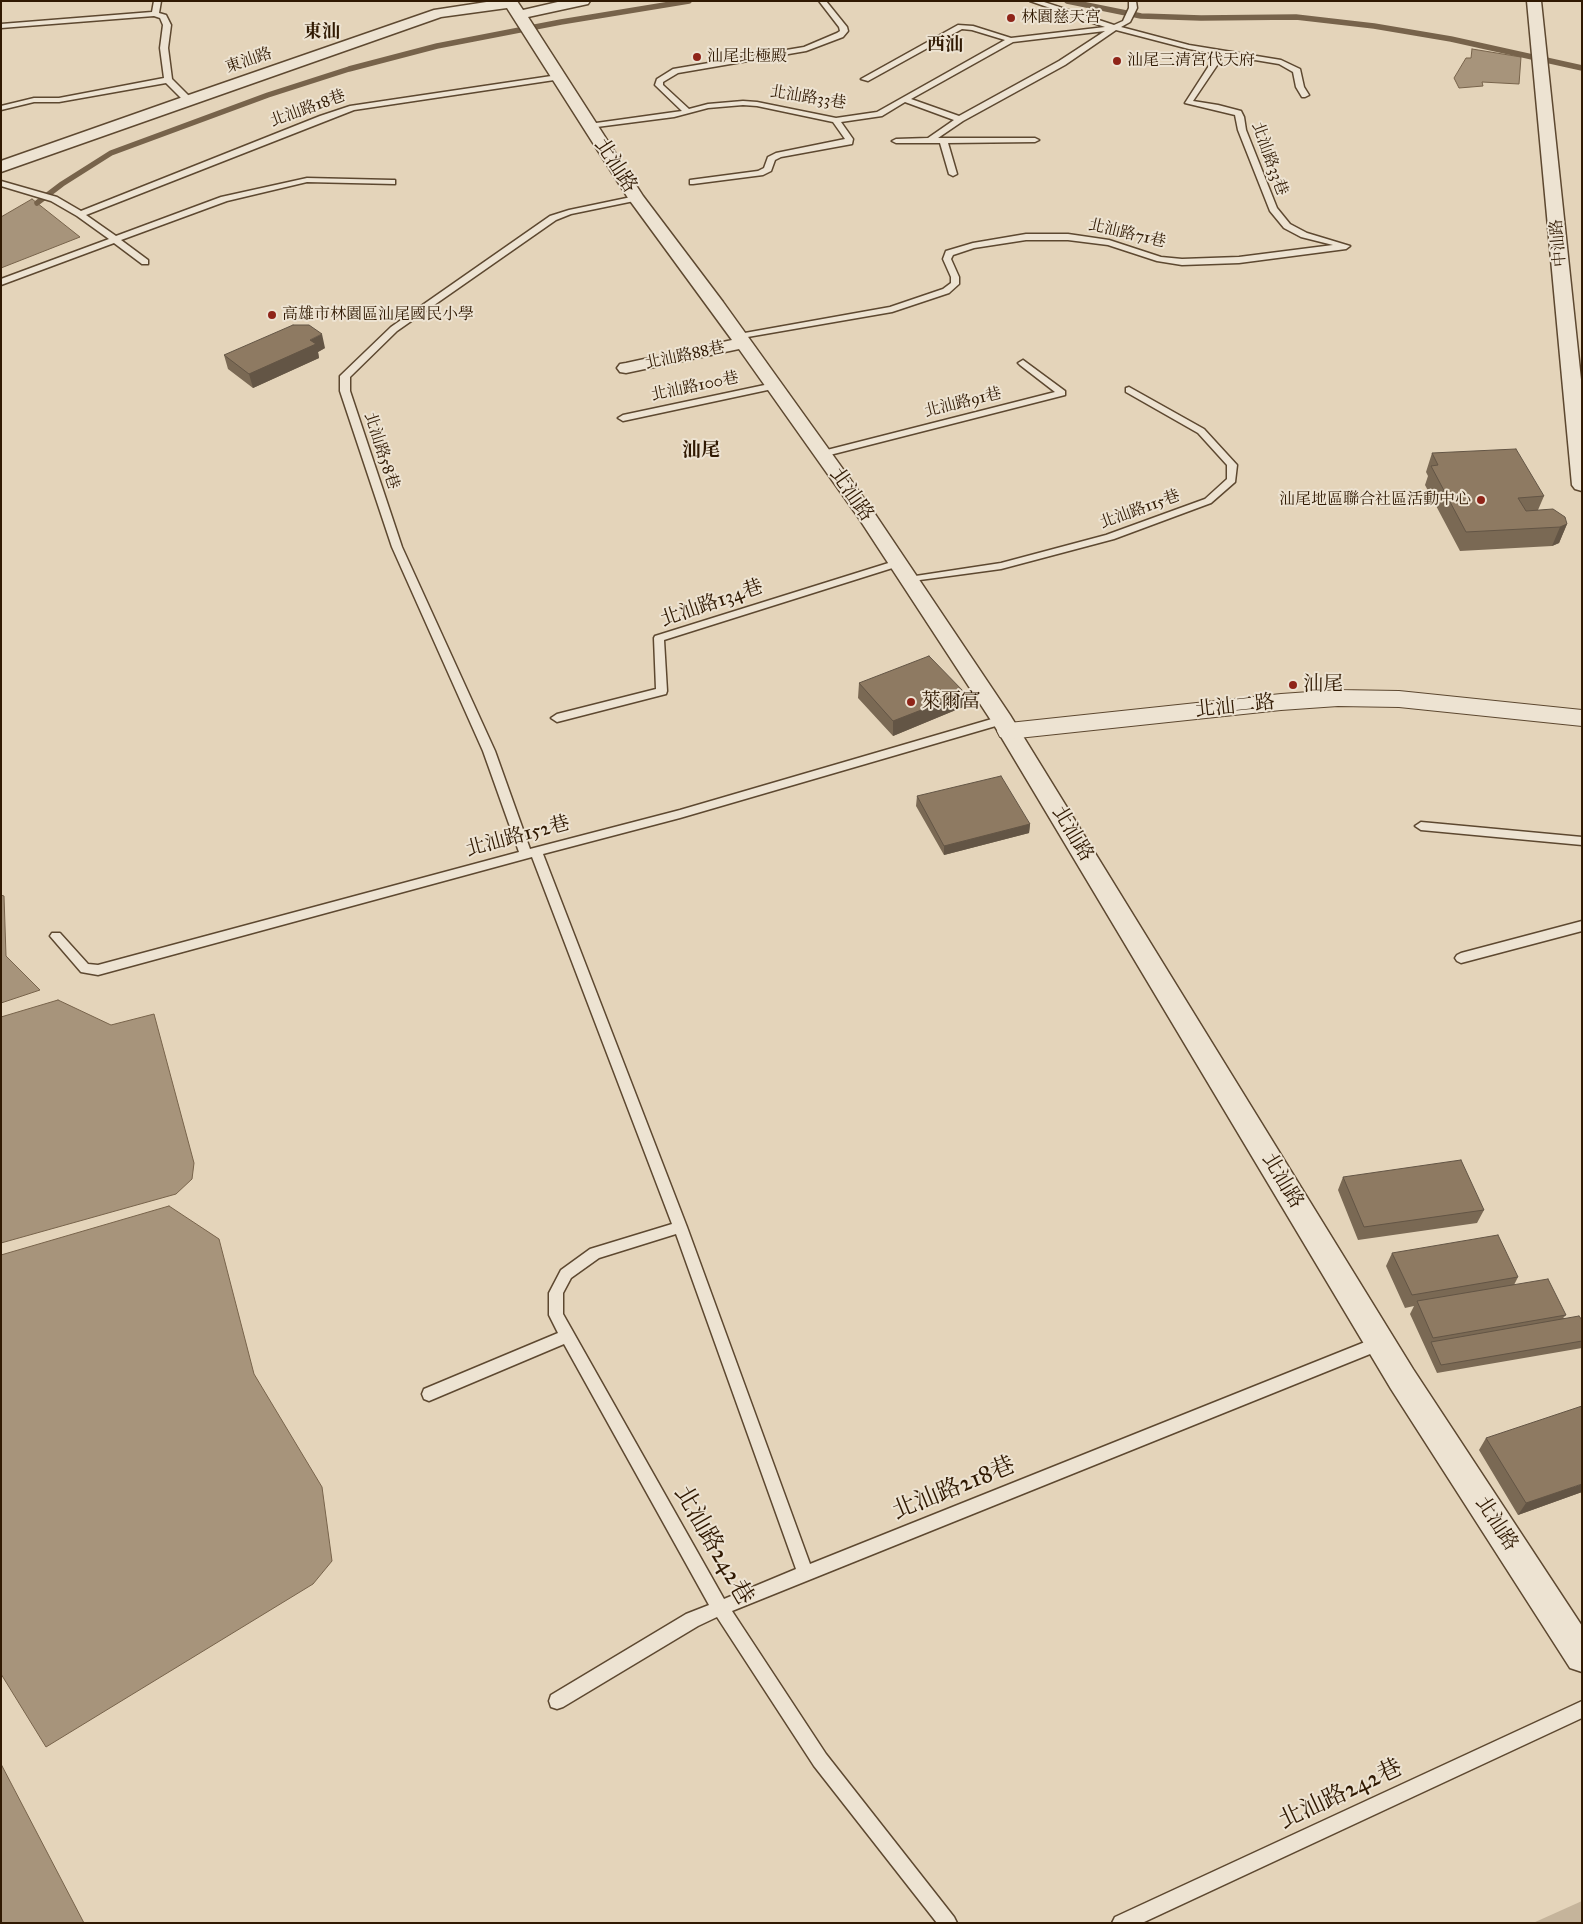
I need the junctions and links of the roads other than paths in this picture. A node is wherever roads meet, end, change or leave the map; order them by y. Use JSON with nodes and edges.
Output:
{"nodes":[{"id":1,"x":158,"y":1,"type":"edge"},
{"id":2,"x":583,"y":1,"type":"edge"},
{"id":3,"x":822,"y":1,"type":"edge"},
{"id":4,"x":1033,"y":1,"type":"edge"},
{"id":5,"x":1534,"y":1,"type":"edge"},
{"id":6,"x":1132,"y":5,"type":"edge"},
{"id":7,"x":155,"y":14,"type":"junction"},
{"id":8,"x":519,"y":15,"type":"edge"},
{"id":9,"x":1,"y":26,"type":"edge"},
{"id":10,"x":1115,"y":28,"type":"junction"},
{"id":11,"x":1011,"y":40,"type":"junction"},
{"id":12,"x":1215,"y":51,"type":"junction"},
{"id":13,"x":558,"y":77,"type":"junction"},
{"id":14,"x":168,"y":80,"type":"junction"},
{"id":15,"x":865,"y":80,"type":"dead end"},
{"id":16,"x":1305,"y":95,"type":"dead end"},
{"id":17,"x":188,"y":100,"type":"junction"},
{"id":18,"x":906,"y":100,"type":"junction"},
{"id":19,"x":1,"y":108,"type":"edge"},
{"id":20,"x":687,"y":111,"type":"junction"},
{"id":21,"x":836,"y":120,"type":"junction"},
{"id":22,"x":960,"y":120,"type":"junction"},
{"id":23,"x":589,"y":126,"type":"junction"},
{"id":24,"x":943,"y":140,"type":"junction"},
{"id":25,"x":1035,"y":140,"type":"dead end"},
{"id":26,"x":896,"y":141,"type":"dead end"},
{"id":27,"x":929,"y":141,"type":"junction"},
{"id":28,"x":1,"y":167,"type":"edge"},
{"id":29,"x":952,"y":174,"type":"dead end"},
{"id":30,"x":392,"y":182,"type":"dead end"},
{"id":31,"x":693,"y":182,"type":"dead end"},
{"id":32,"x":1,"y":184,"type":"edge"},
{"id":33,"x":636,"y":198,"type":"junction"},
{"id":34,"x":80,"y":214,"type":"junction"},
{"id":35,"x":114,"y":240,"type":"junction"},
{"id":36,"x":1346,"y":246,"type":"joint"},
{"id":37,"x":145,"y":262,"type":"dead end"},
{"id":38,"x":1,"y":282,"type":"edge"},
{"id":39,"x":741,"y":340,"type":"junction"},
{"id":40,"x":1023,"y":363,"type":"dead end"},
{"id":41,"x":626,"y":368,"type":"dead end"},
{"id":42,"x":774,"y":386,"type":"junction"},
{"id":43,"x":1129,"y":390,"type":"dead end"},
{"id":44,"x":623,"y":418,"type":"dead end"},
{"id":45,"x":822,"y":454,"type":"junction"},
{"id":46,"x":1582,"y":485,"type":"edge"},
{"id":47,"x":898,"y":563,"type":"junction"},
{"id":48,"x":909,"y":580,"type":"junction"},
{"id":49,"x":558,"y":718,"type":"dead end"},
{"id":50,"x":1582,"y":718,"type":"edge"},
{"id":51,"x":1006,"y":725,"type":"junction"},
{"id":52,"x":1421,"y":826,"type":"dead end"},
{"id":53,"x":1582,"y":841,"type":"edge"},
{"id":54,"x":531,"y":853,"type":"junction"},
{"id":55,"x":1582,"y":926,"type":"edge"},
{"id":56,"x":56,"y":936,"type":"dead end"},
{"id":57,"x":1461,"y":958,"type":"dead end"},
{"id":58,"x":680,"y":1227,"type":"junction"},
{"id":59,"x":567,"y":1336,"type":"junction"},
{"id":60,"x":1380,"y":1343,"type":"junction"},
{"id":61,"x":429,"y":1394,"type":"dead end"},
{"id":62,"x":806,"y":1574,"type":"junction"},
{"id":63,"x":720,"y":1608,"type":"junction"},
{"id":64,"x":1582,"y":1656,"type":"edge"},
{"id":65,"x":557,"y":1701,"type":"dead end"},
{"id":66,"x":1582,"y":1709,"type":"edge"},
{"id":67,"x":948,"y":1923,"type":"edge"},
{"id":68,"x":1121,"y":1923,"type":"edge"}],
"edges":[{"from":1,"to":7,"type":"lane"},
{"from":2,"to":8,"type":"street","name":"東汕路"},
{"from":3,"to":20,"type":"lane","name":"北汕路33巷"},
{"from":4,"to":10,"type":"lane","name":"北汕路33巷"},
{"from":5,"to":46,"type":"street","name":"中汕路"},
{"from":6,"to":10,"type":"lane","name":"北汕路33巷"},
{"from":7,"to":9,"type":"lane"},
{"from":7,"to":14,"type":"lane"},
{"from":8,"to":13,"type":"street","name":"北汕路"},
{"from":8,"to":17,"type":"street","name":"東汕路"},
{"from":10,"to":11,"type":"lane","name":"北汕路33巷"},
{"from":10,"to":12,"type":"lane","name":"北汕路33巷"},
{"from":10,"to":22,"type":"lane","name":"北汕路33巷"},
{"from":11,"to":15,"type":"lane"},
{"from":11,"to":18,"type":"lane","name":"北汕路33巷"},
{"from":12,"to":16,"type":"lane","name":"北汕路33巷"},
{"from":12,"to":36,"type":"lane","name":"北汕路33巷"},
{"from":13,"to":23,"type":"street","name":"北汕路"},
{"from":13,"to":34,"type":"lane","name":"北汕路18巷"},
{"from":14,"to":17,"type":"lane"},
{"from":14,"to":19,"type":"lane"},
{"from":17,"to":28,"type":"street","name":"東汕路"},
{"from":18,"to":21,"type":"lane","name":"北汕路33巷"},
{"from":18,"to":22,"type":"lane"},
{"from":20,"to":21,"type":"lane","name":"北汕路33巷"},
{"from":20,"to":23,"type":"lane","name":"北汕路33巷"},
{"from":21,"to":31,"type":"lane"},
{"from":22,"to":27,"type":"lane","name":"北汕路33巷"},
{"from":23,"to":33,"type":"street","name":"北汕路"},
{"from":24,"to":25,"type":"lane"},
{"from":24,"to":27,"type":"lane"},
{"from":24,"to":29,"type":"lane"},
{"from":26,"to":27,"type":"lane"},
{"from":30,"to":35,"type":"lane"},
{"from":32,"to":34,"type":"lane"},
{"from":33,"to":39,"type":"street","name":"北汕路"},
{"from":33,"to":54,"type":"lane","name":"北汕路58巷"},
{"from":34,"to":35,"type":"lane"},
{"from":35,"to":37,"type":"lane"},
{"from":35,"to":38,"type":"lane"},
{"from":36,"to":39,"type":"lane","name":"北汕路71巷"},
{"from":39,"to":41,"type":"street","name":"北汕路88巷"},
{"from":39,"to":42,"type":"street","name":"北汕路"},
{"from":40,"to":45,"type":"lane","name":"北汕路91巷"},
{"from":42,"to":44,"type":"lane","name":"北汕路100巷"},
{"from":42,"to":45,"type":"street","name":"北汕路"},
{"from":43,"to":48,"type":"lane","name":"北汕路115巷"},
{"from":45,"to":47,"type":"street","name":"北汕路"},
{"from":47,"to":48,"type":"street","name":"北汕路"},
{"from":47,"to":49,"type":"lane","name":"北汕路134巷"},
{"from":48,"to":51,"type":"street","name":"北汕路"},
{"from":50,"to":51,"type":"street","name":"北汕二路"},
{"from":51,"to":54,"type":"lane","name":"北汕路152巷"},
{"from":51,"to":60,"type":"street","name":"北汕路"},
{"from":52,"to":53,"type":"lane"},
{"from":54,"to":56,"type":"lane","name":"北汕路152巷"},
{"from":54,"to":58,"type":"lane","name":"北汕路58巷"},
{"from":55,"to":57,"type":"lane"},
{"from":58,"to":59,"type":"lane","name":"北汕路242巷"},
{"from":58,"to":62,"type":"lane","name":"北汕路58巷"},
{"from":59,"to":61,"type":"lane"},
{"from":59,"to":63,"type":"lane","name":"北汕路242巷"},
{"from":60,"to":62,"type":"lane","name":"北汕路218巷"},
{"from":60,"to":64,"type":"street","name":"北汕路"},
{"from":62,"to":63,"type":"lane","name":"北汕路218巷"},
{"from":63,"to":65,"type":"lane","name":"北汕路218巷"},
{"from":63,"to":67,"type":"lane","name":"北汕路242巷"},
{"from":66,"to":68,"type":"lane","name":"北汕路242巷"}]}
